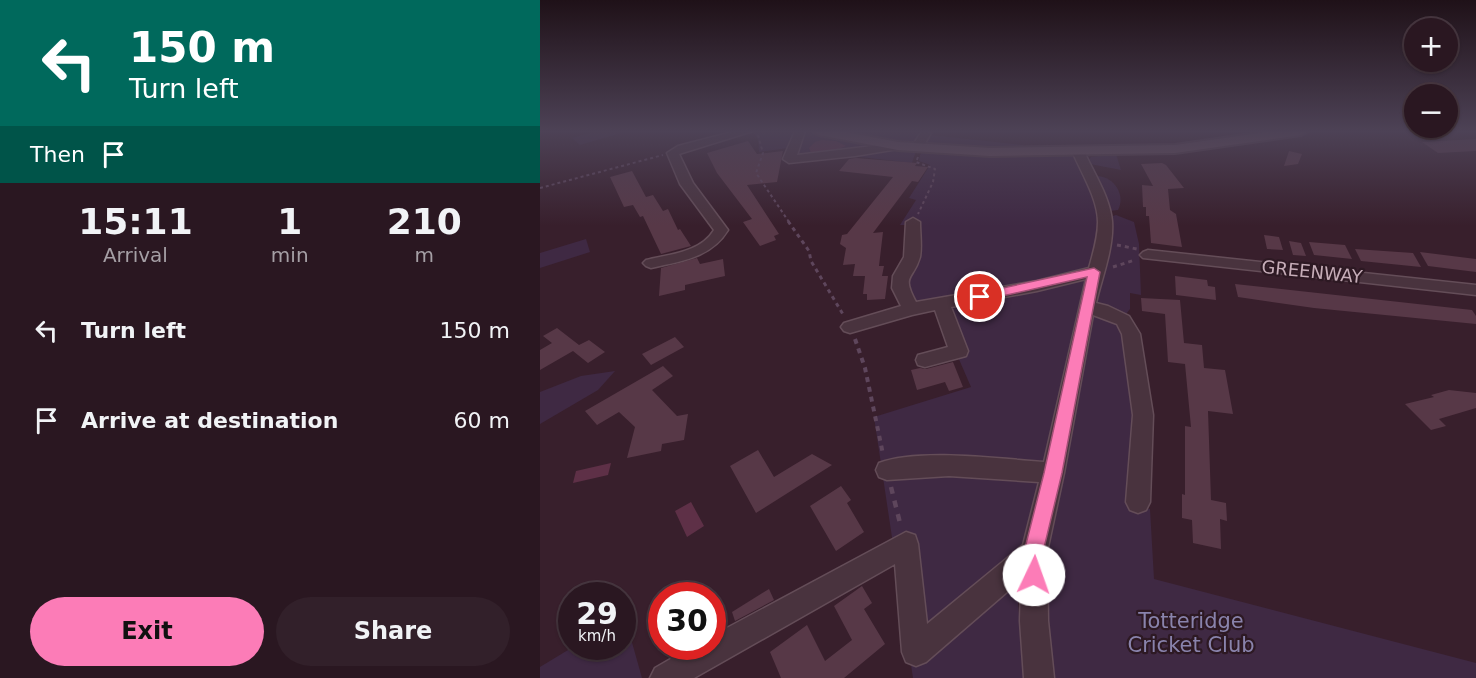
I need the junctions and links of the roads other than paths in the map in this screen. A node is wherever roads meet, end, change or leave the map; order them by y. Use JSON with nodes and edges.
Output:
{"nodes":[{"id":1,"x":675,"y":163,"type":"edge"},
{"id":2,"x":1083,"y":163,"type":"edge"},
{"id":3,"x":914,"y":222,"type":"road end"},
{"id":4,"x":1148,"y":255,"type":"road end"},
{"id":5,"x":651,"y":263,"type":"dead end"},
{"id":6,"x":1094,"y":272,"type":"junction"},
{"id":7,"x":1476,"y":290,"type":"edge"},
{"id":8,"x":942,"y":305,"type":"junction"},
{"id":9,"x":1086,"y":308,"type":"junction"},
{"id":10,"x":911,"y":309,"type":"junction"},
{"id":11,"x":850,"y":327,"type":"road end"},
{"id":12,"x":925,"y":360,"type":"dead end"},
{"id":13,"x":887,"y":470,"type":"road end"},
{"id":14,"x":1053,"y":473,"type":"junction"},
{"id":15,"x":1138,"y":502,"type":"dead end"},
{"id":16,"x":1034,"y":552,"type":"junction"},
{"id":17,"x":665,"y":678,"type":"edge"},
{"id":18,"x":1039,"y":678,"type":"edge"}],
"edges":[{"from":1,"to":5,"type":"street"},
{"from":2,"to":6,"type":"street"},
{"from":3,"to":10,"type":"street"},
{"from":4,"to":7,"type":"street","name":"GREENWAY"},
{"from":6,"to":8,"type":"street"},
{"from":6,"to":9,"type":"street"},
{"from":8,"to":10,"type":"street"},
{"from":8,"to":12,"type":"street"},
{"from":9,"to":14,"type":"street"},
{"from":9,"to":15,"type":"street"},
{"from":10,"to":11,"type":"street"},
{"from":13,"to":14,"type":"street"},
{"from":14,"to":16,"type":"street"},
{"from":16,"to":17,"type":"street"},
{"from":16,"to":18,"type":"street"}]}
